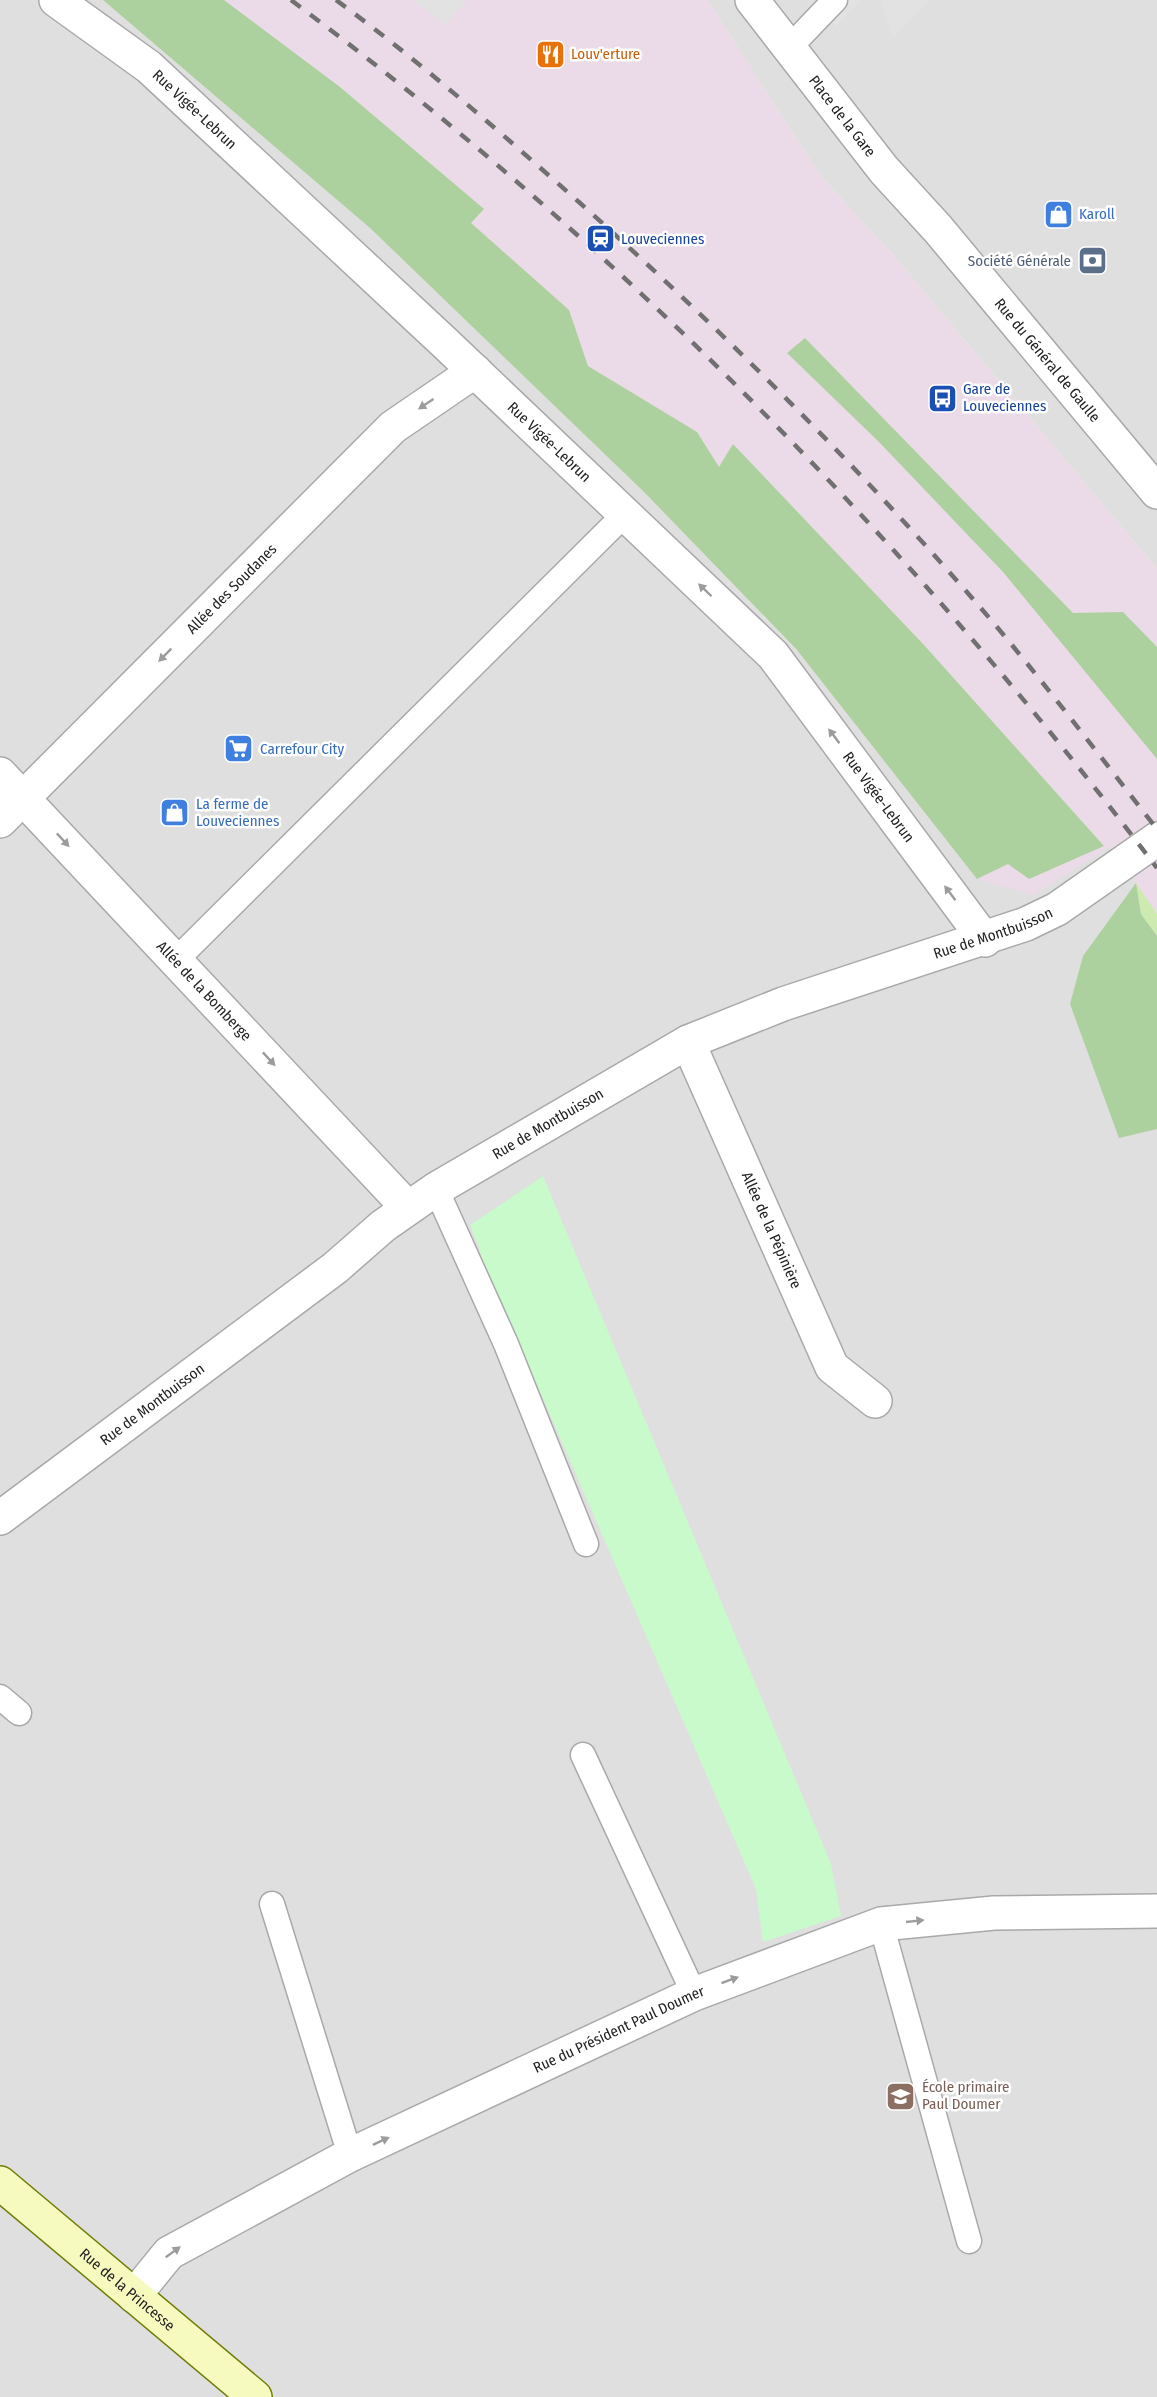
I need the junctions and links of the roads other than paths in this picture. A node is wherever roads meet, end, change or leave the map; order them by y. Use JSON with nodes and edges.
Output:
{"nodes":[{"id":1,"x":56,"y":0,"type":"edge"},
{"id":2,"x":752,"y":0,"type":"edge"},
{"id":3,"x":835,"y":0,"type":"edge"},
{"id":4,"x":788,"y":49,"type":"junction"},
{"id":5,"x":938,"y":230,"type":"joint"},
{"id":6,"x":475,"y":371,"type":"junction"},
{"id":7,"x":1157,"y":492,"type":"edge"},
{"id":8,"x":625,"y":514,"type":"junction"},
{"id":9,"x":0,"y":774,"type":"edge"},
{"id":10,"x":23,"y":797,"type":"junction"},
{"id":11,"x":0,"y":821,"type":"edge"},
{"id":12,"x":1157,"y":839,"type":"edge"},
{"id":13,"x":985,"y":940,"type":"junction"},
{"id":14,"x":176,"y":960,"type":"junction"},
{"id":15,"x":688,"y":1042,"type":"junction"},
{"id":16,"x":436,"y":1189,"type":"junction"},
{"id":17,"x":408,"y":1208,"type":"junction"},
{"id":18,"x":875,"y":1401,"type":"dead end"},
{"id":19,"x":0,"y":1518,"type":"edge"},
{"id":20,"x":586,"y":1544,"type":"dead end"},
{"id":21,"x":0,"y":1697,"type":"edge"},
{"id":22,"x":19,"y":1713,"type":"dead end"},
{"id":23,"x":583,"y":1755,"type":"dead end"},
{"id":24,"x":272,"y":1904,"type":"dead end"},
{"id":25,"x":1157,"y":1911,"type":"edge"},
{"id":26,"x":881,"y":1924,"type":"junction"},
{"id":27,"x":694,"y":1994,"type":"junction"},
{"id":28,"x":350,"y":2155,"type":"junction"},
{"id":29,"x":0,"y":2183,"type":"edge"},
{"id":30,"x":969,"y":2241,"type":"dead end"},
{"id":31,"x":134,"y":2296,"type":"junction"},
{"id":32,"x":255,"y":2397,"type":"edge"}],
"edges":[{"from":1,"to":6,"type":"street","name":"Rue Vigée-Lebrun"},
{"from":2,"to":4,"type":"street","name":"Place de la Gare"},
{"from":3,"to":4,"type":"lane"},
{"from":4,"to":5,"type":"street","name":"Place de la Gare"},
{"from":5,"to":7,"type":"street","name":"Rue du Général de Gaulle"},
{"from":6,"to":8,"type":"street","name":"Rue Vigée-Lebrun"},
{"from":6,"to":10,"type":"street","name":"Allée des Soudanes","one_way":true},
{"from":13,"to":8,"type":"street","name":"Rue Vigée-Lebrun","one_way":true},
{"from":8,"to":14,"type":"lane"},
{"from":9,"to":10,"type":"street","name":"Allée de la Bomberge"},
{"from":10,"to":11,"type":"street","name":"Allée des Soudanes"},
{"from":10,"to":14,"type":"street","name":"Allée de la Bomberge","one_way":true},
{"from":12,"to":13,"type":"street","name":"Rue de Montbuisson"},
{"from":13,"to":15,"type":"street","name":"Rue de Montbuisson"},
{"from":14,"to":17,"type":"street","name":"Allée de la Bomberge","one_way":true},
{"from":15,"to":16,"type":"street","name":"Rue de Montbuisson"},
{"from":15,"to":18,"type":"street","name":"Allée de la Pépinière"},
{"from":16,"to":17,"type":"street","name":"Rue de Montbuisson"},
{"from":16,"to":20,"type":"lane"},
{"from":17,"to":19,"type":"street","name":"Rue de Montbuisson"},
{"from":21,"to":22,"type":"lane"},
{"from":23,"to":27,"type":"lane"},
{"from":24,"to":28,"type":"lane"},
{"from":26,"to":25,"type":"street","name":"Rue du Président Paul Doumer","one_way":true},
{"from":27,"to":26,"type":"street","name":"Rue du Président Paul Doumer","one_way":true},
{"from":26,"to":30,"type":"lane"},
{"from":28,"to":27,"type":"street","name":"Rue du Président Paul Doumer","one_way":true},
{"from":31,"to":28,"type":"street","name":"Rue du Président Paul Doumer","one_way":true},
{"from":29,"to":31,"type":"street","name":"Rue de la Princesse"},
{"from":31,"to":32,"type":"street","name":"Rue de la Princesse"}]}
